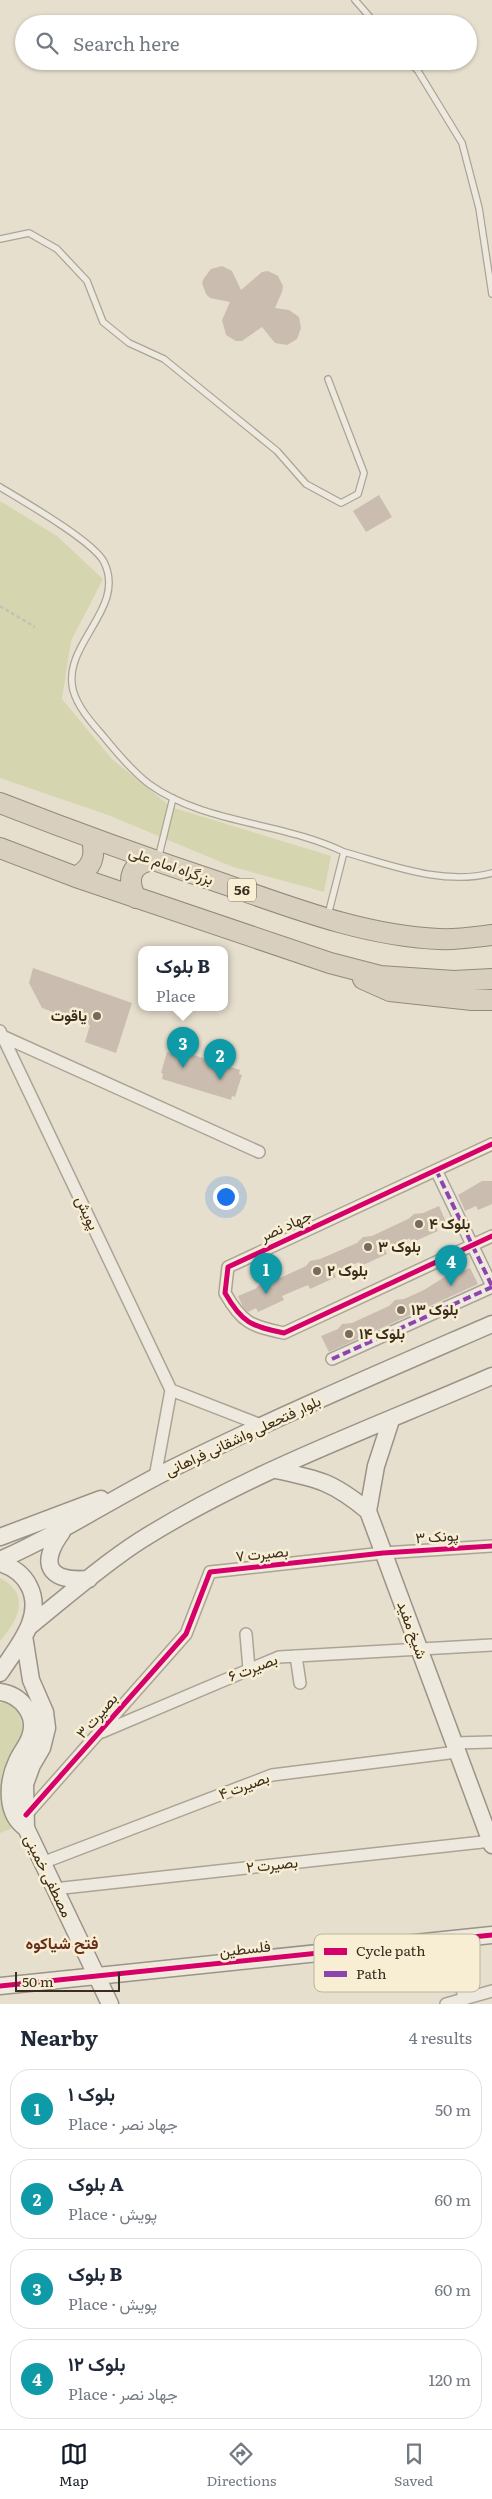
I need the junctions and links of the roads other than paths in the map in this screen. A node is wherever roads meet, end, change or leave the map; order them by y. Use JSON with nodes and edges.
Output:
{"nodes":[{"id":1,"x":355,"y":0,"type":"edge"},
{"id":2,"x":368,"y":15,"type":"edge"},
{"id":3,"x":417,"y":70,"type":"edge"},
{"id":4,"x":0,"y":239,"type":"edge"},
{"id":5,"x":492,"y":294,"type":"edge"},
{"id":6,"x":328,"y":380,"type":"dead end"},
{"id":7,"x":0,"y":487,"type":"edge"},
{"id":8,"x":173,"y":798,"type":"junction"},
{"id":9,"x":0,"y":803,"type":"edge"},
{"id":10,"x":92,"y":839,"type":"junction"},
{"id":11,"x":0,"y":848,"type":"edge"},
{"id":12,"x":0,"y":852,"type":"edge"},
{"id":13,"x":344,"y":852,"type":"junction"},
{"id":14,"x":21,"y":856,"type":"junction"},
{"id":15,"x":155,"y":861,"type":"junction"},
{"id":16,"x":492,"y":874,"type":"edge"},
{"id":17,"x":76,"y":877,"type":"junction"},
{"id":18,"x":136,"y":898,"type":"junction"},
{"id":19,"x":327,"y":918,"type":"junction"},
{"id":20,"x":492,"y":935,"type":"edge"},
{"id":21,"x":330,"y":963,"type":"junction"},
{"id":22,"x":492,"y":979,"type":"edge"},
{"id":23,"x":492,"y":1000,"type":"edge"},
{"id":24,"x":1,"y":1034,"type":"edge"},
{"id":25,"x":492,"y":1144,"type":"edge"},
{"id":26,"x":259,"y":1152,"type":"dead end"},
{"id":27,"x":436,"y":1170,"type":"junction"},
{"id":28,"x":492,"y":1236,"type":"edge"},
{"id":29,"x":472,"y":1246,"type":"junction"},
{"id":30,"x":492,"y":1286,"type":"edge"},
{"id":31,"x":492,"y":1324,"type":"edge"},
{"id":32,"x":332,"y":1359,"type":"dead end"},
{"id":33,"x":492,"y":1376,"type":"edge"},
{"id":34,"x":171,"y":1390,"type":"junction"},
{"id":35,"x":391,"y":1420,"type":"junction"},
{"id":36,"x":261,"y":1425,"type":"junction"},
{"id":37,"x":276,"y":1470,"type":"junction"},
{"id":38,"x":154,"y":1478,"type":"junction"},
{"id":39,"x":130,"y":1490,"type":"junction"},
{"id":40,"x":368,"y":1511,"type":"junction"},
{"id":41,"x":63,"y":1530,"type":"junction"},
{"id":42,"x":0,"y":1537,"type":"edge"},
{"id":43,"x":492,"y":1546,"type":"edge"},
{"id":44,"x":383,"y":1553,"type":"junction"},
{"id":45,"x":0,"y":1561,"type":"edge"},
{"id":46,"x":90,"y":1579,"type":"junction"},
{"id":47,"x":27,"y":1631,"type":"junction"},
{"id":48,"x":186,"y":1634,"type":"joint"},
{"id":49,"x":246,"y":1634,"type":"dead end"},
{"id":50,"x":492,"y":1645,"type":"edge"},
{"id":51,"x":419,"y":1649,"type":"junction"},
{"id":52,"x":296,"y":1656,"type":"junction"},
{"id":53,"x":249,"y":1669,"type":"junction"},
{"id":54,"x":0,"y":1673,"type":"edge"},
{"id":55,"x":300,"y":1684,"type":"dead end"},
{"id":56,"x":0,"y":1692,"type":"edge"},
{"id":57,"x":98,"y":1734,"type":"junction"},
{"id":58,"x":492,"y":1742,"type":"edge"},
{"id":59,"x":456,"y":1747,"type":"junction"},
{"id":60,"x":26,"y":1822,"type":"junction"},
{"id":61,"x":491,"y":1842,"type":"edge"},
{"id":62,"x":42,"y":1863,"type":"junction"},
{"id":63,"x":54,"y":1889,"type":"junction"},
{"id":64,"x":314,"y":1955,"type":"edge"},
{"id":65,"x":97,"y":1977,"type":"junction"},
{"id":66,"x":0,"y":1986,"type":"edge"},
{"id":67,"x":492,"y":1991,"type":"edge"},
{"id":68,"x":463,"y":1992,"type":"edge"},
{"id":69,"x":465,"y":1999,"type":"junction"},
{"id":70,"x":110,"y":2004,"type":"edge"},
{"id":71,"x":446,"y":2004,"type":"edge"}],
"edges":[{"from":1,"to":2,"type":"lane"},
{"from":3,"to":5,"type":"lane"},
{"from":4,"to":6,"type":"lane"},
{"from":7,"to":8,"type":"lane"},
{"from":8,"to":13,"type":"lane"},
{"from":8,"to":15,"type":"lane"},
{"from":9,"to":10,"type":"highway","name":"بزرگراه امام علی","number":"56"},
{"from":10,"to":15,"type":"highway","name":"بزرگراه امام علی","number":"56"},
{"from":10,"to":17,"type":"highway"},
{"from":11,"to":14,"type":"highway"},
{"from":12,"to":14,"type":"street"},
{"from":13,"to":16,"type":"lane"},
{"from":13,"to":19,"type":"lane"},
{"from":14,"to":17,"type":"highway"},
{"from":15,"to":18,"type":"highway"},
{"from":15,"to":19,"type":"highway","name":"بزرگراه امام علی","number":"56"},
{"from":17,"to":18,"type":"highway"},
{"from":18,"to":21,"type":"highway"},
{"from":19,"to":20,"type":"highway","name":"بزرگراه امام علی","number":"56"},
{"from":21,"to":22,"type":"highway"},
{"from":21,"to":23,"type":"highway"},
{"from":24,"to":26,"type":"street","name":"پویش"},
{"from":24,"to":34,"type":"street","name":"پویش"},
{"from":25,"to":27,"type":"street","name":"جهاد نصر"},
{"from":27,"to":29,"type":"street"},
{"from":27,"to":29,"type":"street","name":"جهاد نصر"},
{"from":28,"to":29,"type":"street","name":"جهاد نصر"},
{"from":29,"to":30,"type":"street"},
{"from":30,"to":32,"type":"street"},
{"from":31,"to":36,"type":"street","name":"بلوار فتحعلی واشقانی فراهانی"},
{"from":33,"to":35,"type":"street"},
{"from":34,"to":36,"type":"street"},
{"from":34,"to":38,"type":"street"},
{"from":35,"to":37,"type":"street"},
{"from":35,"to":40,"type":"street"},
{"from":36,"to":38,"type":"street","name":"بلوار فتحعلی واشقانی فراهانی"},
{"from":37,"to":40,"type":"street"},
{"from":37,"to":46,"type":"street"},
{"from":38,"to":39,"type":"street","name":"بلوار فتحعلی واشقانی فراهانی"},
{"from":39,"to":41,"type":"street","name":"بلوار فتحعلی واشقانی فراهانی"},
{"from":39,"to":42,"type":"street"},
{"from":40,"to":44,"type":"street","name":"شیخ مفید"},
{"from":41,"to":45,"type":"street","name":"بلوار فتحعلی واشقانی فراهانی"},
{"from":41,"to":46,"type":"street"},
{"from":43,"to":44,"type":"street","name":"پونک ۳"},
{"from":44,"to":48,"type":"street","name":"بصیرت ۷"},
{"from":44,"to":51,"type":"street","name":"شیخ مفید"},
{"from":45,"to":47,"type":"street"},
{"from":46,"to":47,"type":"street"},
{"from":47,"to":54,"type":"street"},
{"from":47,"to":60,"type":"street","name":"مصطفی خمینی"},
{"from":48,"to":57,"type":"street","name":"بصیرت ۳"},
{"from":49,"to":53,"type":"street"},
{"from":50,"to":51,"type":"street","name":"بصیرت ۶"},
{"from":51,"to":52,"type":"street","name":"بصیرت ۶"},
{"from":51,"to":59,"type":"street","name":"شیخ مفید"},
{"from":52,"to":53,"type":"street","name":"بصیرت ۶"},
{"from":52,"to":55,"type":"street"},
{"from":53,"to":57,"type":"street","name":"بصیرت ۶"},
{"from":56,"to":60,"type":"street","name":"مصطفی خمینی"},
{"from":57,"to":60,"type":"street","name":"بصیرت ۳"},
{"from":58,"to":59,"type":"street","name":"بصیرت ۴"},
{"from":59,"to":61,"type":"street","name":"شیخ مفید"},
{"from":59,"to":62,"type":"street","name":"بصیرت ۴"},
{"from":60,"to":62,"type":"street","name":"مصطفی خمینی"},
{"from":61,"to":63,"type":"street","name":"بصیرت ۲"},
{"from":62,"to":63,"type":"street","name":"مصطفی خمینی"},
{"from":63,"to":65,"type":"street","name":"مصطفی خمینی"},
{"from":64,"to":65,"type":"street","name":"فلسطین"},
{"from":65,"to":66,"type":"street","name":"فلسطین"},
{"from":65,"to":70,"type":"street","name":"مصطفی خمینی"},
{"from":67,"to":69,"type":"street"},
{"from":68,"to":69,"type":"street"},
{"from":69,"to":71,"type":"street"}]}
